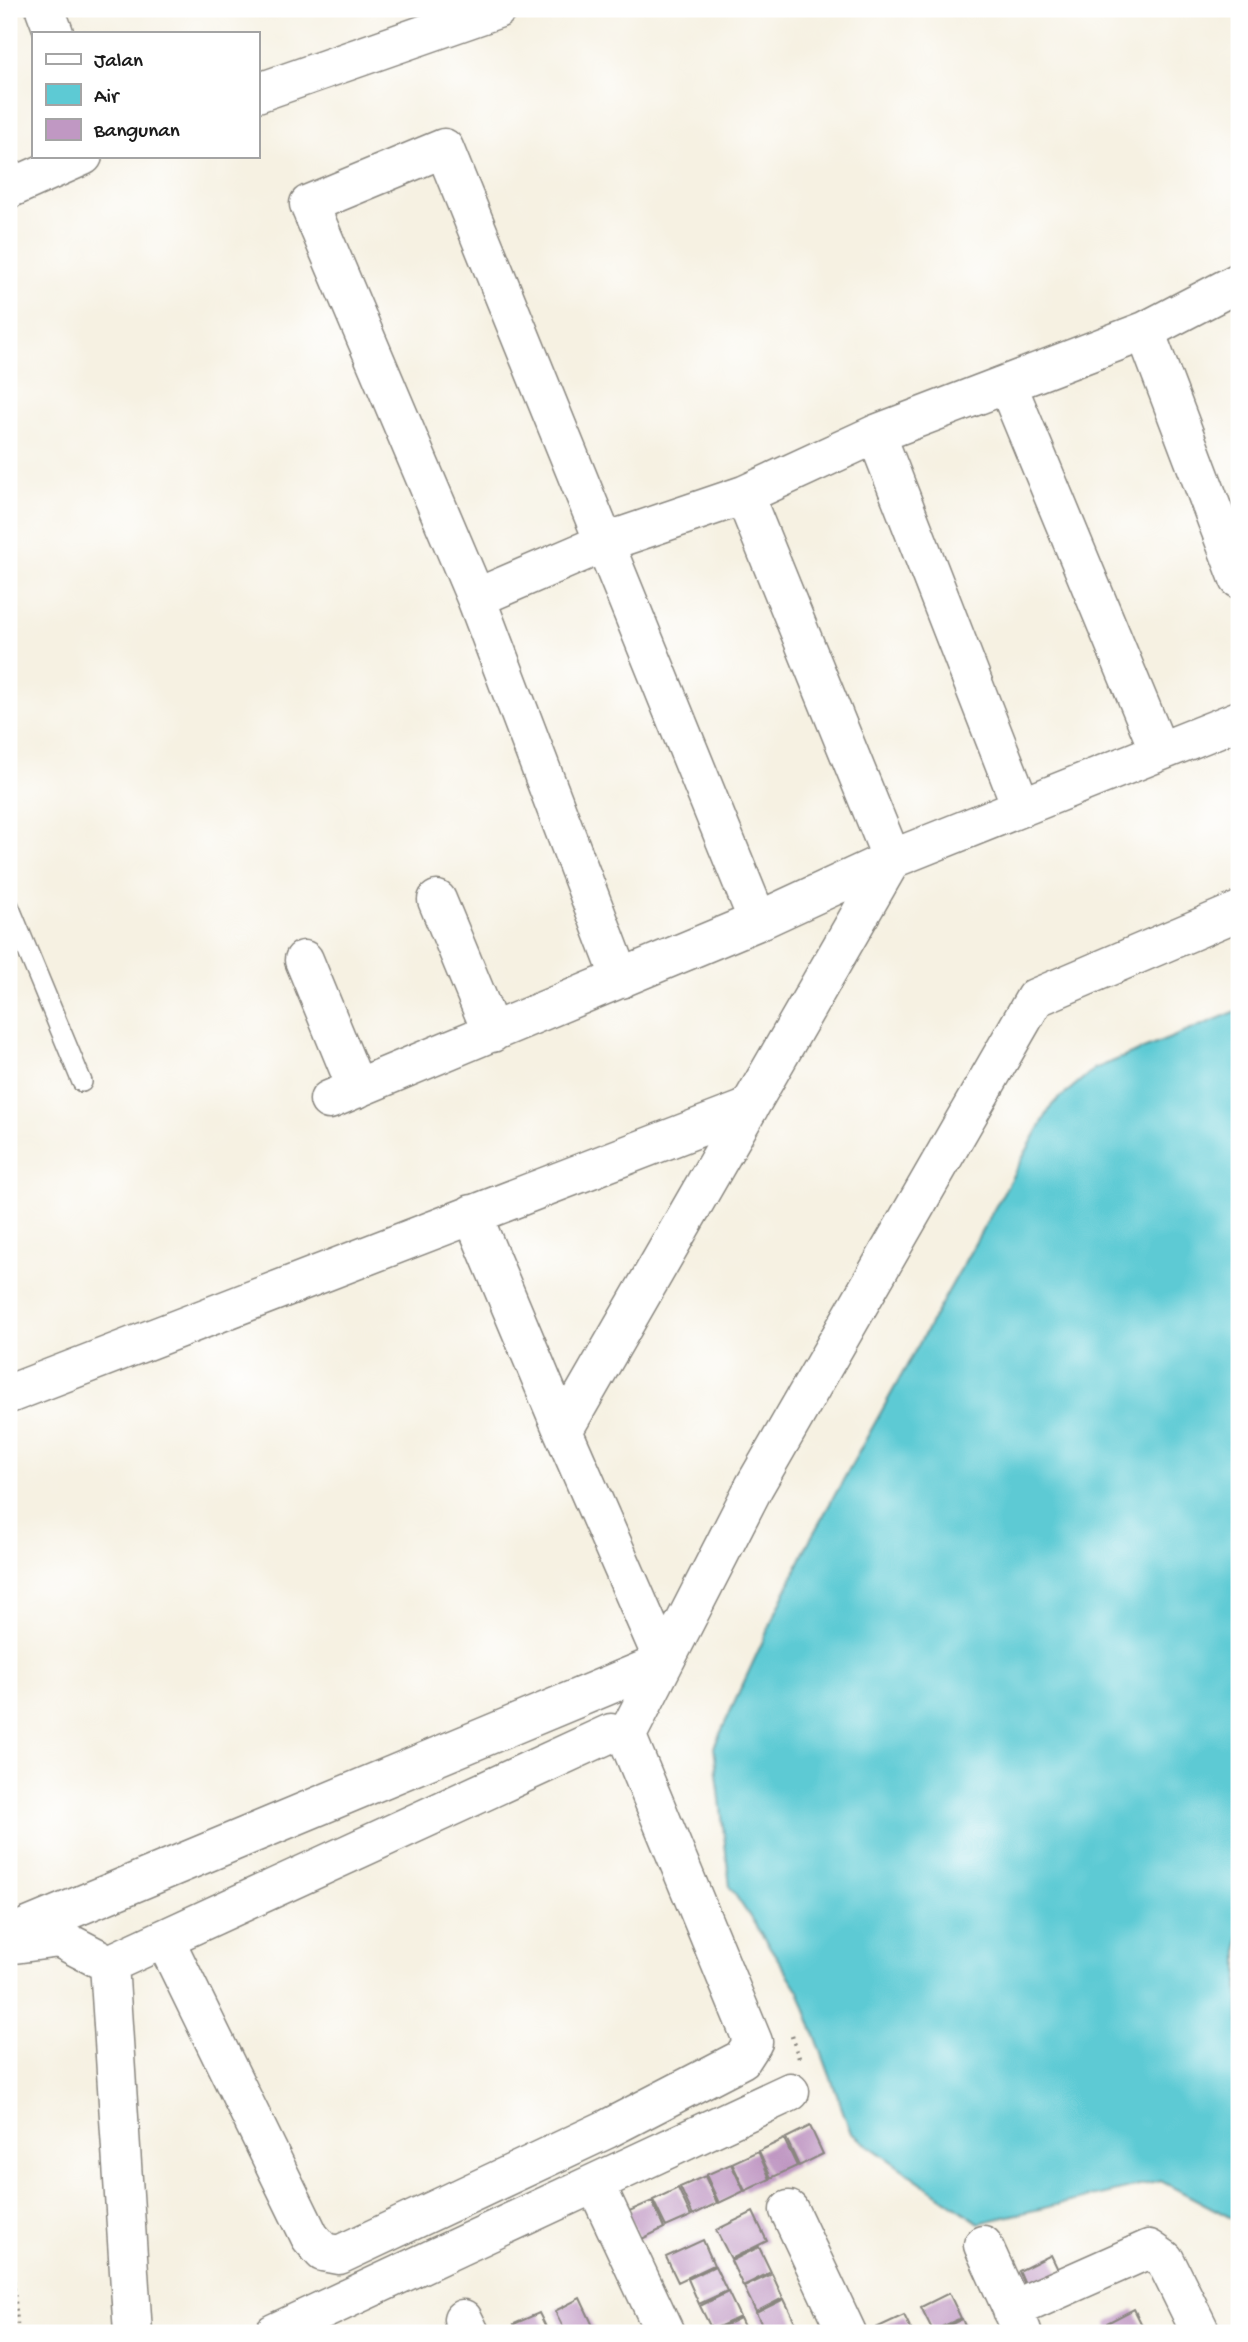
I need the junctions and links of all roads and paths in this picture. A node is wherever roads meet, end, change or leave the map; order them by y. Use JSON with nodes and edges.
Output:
{"nodes":[{"id":1,"x":45,"y":9,"type":"edge"},
{"id":2,"x":497,"y":9,"type":"edge"},
{"id":3,"x":54,"y":32,"type":"edge"},
{"id":4,"x":259,"y":92,"type":"edge"},
{"id":5,"x":79,"y":158,"type":"edge"},
{"id":6,"x":9,"y":189,"type":"edge"},
{"id":7,"x":1239,"y":282,"type":"edge"},
{"id":8,"x":1145,"y":331,"type":"junction"},
{"id":9,"x":1007,"y":383,"type":"junction"},
{"id":10,"x":876,"y":434,"type":"junction"},
{"id":11,"x":744,"y":495,"type":"junction"},
{"id":12,"x":607,"y":542,"type":"junction"},
{"id":13,"x":1239,"y":579,"type":"edge"},
{"id":14,"x":476,"y":598,"type":"junction"},
{"id":15,"x":1239,"y":720,"type":"edge"},
{"id":16,"x":1159,"y":751,"type":"junction"},
{"id":17,"x":1021,"y":806,"type":"junction"},
{"id":18,"x":892,"y":859,"type":"junction"},
{"id":19,"x":437,"y":900,"type":"dead end"},
{"id":20,"x":9,"y":906,"type":"edge"},
{"id":21,"x":1239,"y":911,"type":"edge"},
{"id":22,"x":758,"y":921,"type":"junction"},
{"id":23,"x":304,"y":960,"type":"dead end"},
{"id":24,"x":621,"y":979,"type":"junction"},
{"id":25,"x":492,"y":1033,"type":"junction"},
{"id":26,"x":82,"y":1082,"type":"dead end"},
{"id":27,"x":749,"y":1108,"type":"junction"},
{"id":28,"x":472,"y":1214,"type":"junction"},
{"id":29,"x":9,"y":1394,"type":"edge"},
{"id":30,"x":563,"y":1432,"type":"junction"},
{"id":31,"x":664,"y":1662,"type":"junction"},
{"id":32,"x":626,"y":1737,"type":"junction"},
{"id":33,"x":9,"y":1935,"type":"edge"},
{"id":34,"x":165,"y":1940,"type":"junction"},
{"id":35,"x":9,"y":1945,"type":"edge"},
{"id":36,"x":109,"y":1964,"type":"junction"},
{"id":37,"x":791,"y":2033,"type":"dead end"},
{"id":38,"x":790,"y":2092,"type":"joint"},
{"id":39,"x":595,"y":2183,"type":"junction"},
{"id":40,"x":789,"y":2210,"type":"dead end"},
{"id":41,"x":9,"y":2239,"type":"edge"},
{"id":42,"x":983,"y":2245,"type":"dead end"},
{"id":43,"x":1018,"y":2321,"type":"edge"},
{"id":44,"x":18,"y":2333,"type":"edge"},
{"id":45,"x":133,"y":2333,"type":"edge"},
{"id":46,"x":274,"y":2333,"type":"edge"},
{"id":47,"x":665,"y":2333,"type":"edge"},
{"id":48,"x":847,"y":2333,"type":"edge"},
{"id":49,"x":1201,"y":2333,"type":"edge"}],
"edges":[{"from":1,"to":3,"type":"street"},
{"from":2,"to":4,"type":"street"},
{"from":5,"to":6,"type":"street"},
{"from":7,"to":8,"type":"street"},
{"from":8,"to":9,"type":"street"},
{"from":8,"to":13,"type":"street"},
{"from":9,"to":10,"type":"street"},
{"from":9,"to":16,"type":"street"},
{"from":10,"to":11,"type":"street"},
{"from":10,"to":17,"type":"street"},
{"from":11,"to":12,"type":"street"},
{"from":11,"to":18,"type":"street"},
{"from":12,"to":14,"type":"street"},
{"from":12,"to":14,"type":"street"},
{"from":12,"to":22,"type":"street"},
{"from":14,"to":24,"type":"street"},
{"from":15,"to":16,"type":"street"},
{"from":16,"to":17,"type":"street"},
{"from":17,"to":18,"type":"street"},
{"from":18,"to":22,"type":"street"},
{"from":18,"to":27,"type":"street"},
{"from":19,"to":25,"type":"street"},
{"from":20,"to":26,"type":"lane"},
{"from":21,"to":31,"type":"street"},
{"from":22,"to":24,"type":"street"},
{"from":23,"to":25,"type":"street"},
{"from":24,"to":25,"type":"street"},
{"from":27,"to":28,"type":"street"},
{"from":27,"to":30,"type":"street"},
{"from":28,"to":29,"type":"street"},
{"from":28,"to":30,"type":"street"},
{"from":30,"to":31,"type":"street"},
{"from":31,"to":32,"type":"street"},
{"from":31,"to":33,"type":"street"},
{"from":32,"to":34,"type":"street"},
{"from":32,"to":34,"type":"street"},
{"from":34,"to":36,"type":"street"},
{"from":35,"to":36,"type":"street"},
{"from":36,"to":45,"type":"street"},
{"from":37,"to":38,"type":"path"},
{"from":38,"to":39,"type":"street"},
{"from":39,"to":46,"type":"street"},
{"from":39,"to":47,"type":"street"},
{"from":40,"to":48,"type":"street"},
{"from":41,"to":44,"type":"path"},
{"from":42,"to":43,"type":"street"},
{"from":43,"to":49,"type":"street"}]}
